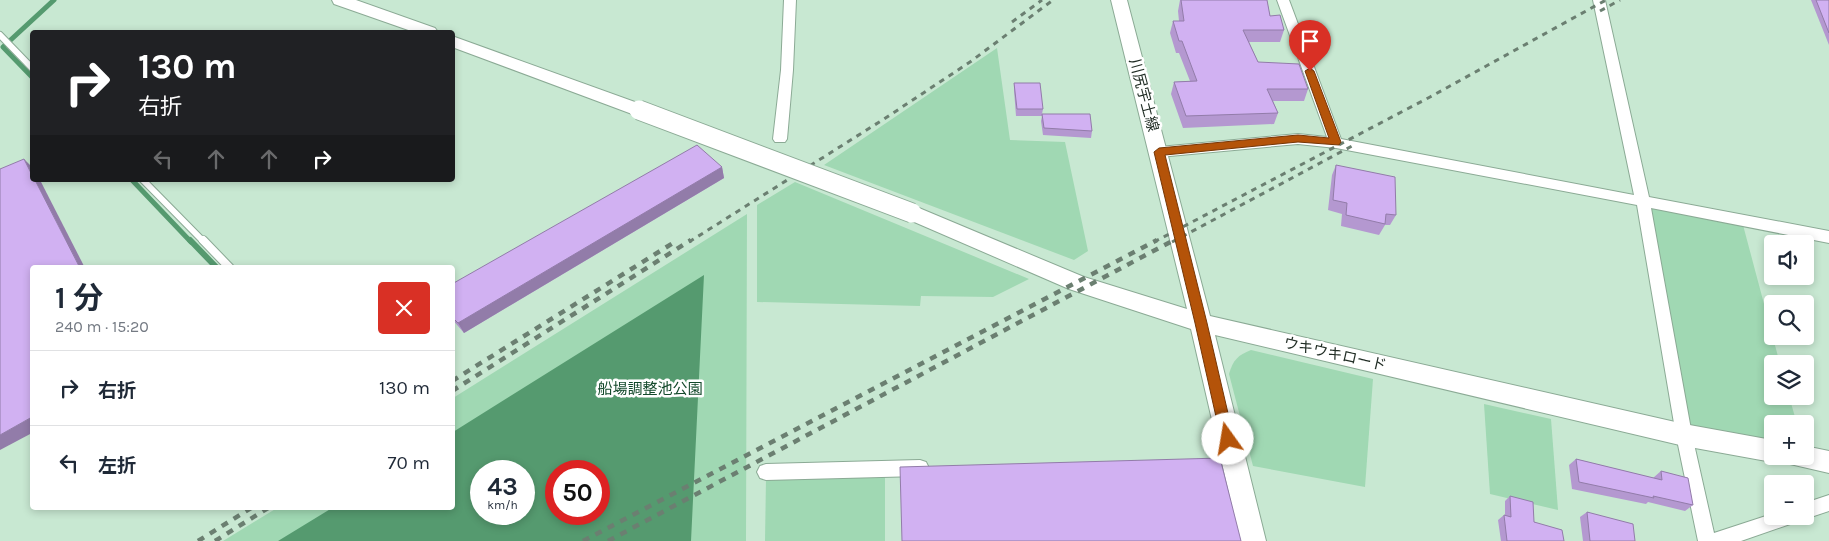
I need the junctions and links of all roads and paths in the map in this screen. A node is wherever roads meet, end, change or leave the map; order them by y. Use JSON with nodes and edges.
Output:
{"nodes":[{"id":1,"x":790,"y":0,"type":"edge"},
{"id":2,"x":1118,"y":0,"type":"edge"},
{"id":3,"x":1283,"y":0,"type":"edge"},
{"id":4,"x":1599,"y":0,"type":"edge"},
{"id":5,"x":346,"y":1,"type":"edge"},
{"id":6,"x":423,"y":30,"type":"edge"},
{"id":7,"x":0,"y":35,"type":"edge"},
{"id":8,"x":455,"y":42,"type":"edge"},
{"id":9,"x":30,"y":66,"type":"edge"},
{"id":10,"x":780,"y":139,"type":"dead end"},
{"id":11,"x":1336,"y":142,"type":"junction"},
{"id":12,"x":1159,"y":152,"type":"junction"},
{"id":13,"x":145,"y":182,"type":"edge"},
{"id":14,"x":1643,"y":202,"type":"junction"},
{"id":15,"x":1829,"y":237,"type":"edge"},
{"id":16,"x":227,"y":265,"type":"edge"},
{"id":17,"x":1201,"y":323,"type":"junction"},
{"id":18,"x":1684,"y":435,"type":"junction"},
{"id":19,"x":1764,"y":450,"type":"edge"},
{"id":20,"x":1814,"y":459,"type":"edge"},
{"id":21,"x":1829,"y":462,"type":"edge"},
{"id":22,"x":935,"y":467,"type":"edge"},
{"id":23,"x":766,"y":472,"type":"dead end"},
{"id":24,"x":1829,"y":503,"type":"edge"},
{"id":25,"x":1814,"y":508,"type":"edge"},
{"id":26,"x":1764,"y":525,"type":"edge"},
{"id":27,"x":1252,"y":541,"type":"edge"},
{"id":28,"x":1707,"y":541,"type":"edge"},
{"id":29,"x":1716,"y":541,"type":"edge"}],
"edges":[{"from":1,"to":10,"type":"street"},
{"from":2,"to":12,"type":"street","name":"川尻宇土線"},
{"from":3,"to":11,"type":"street"},
{"from":4,"to":14,"type":"street"},
{"from":5,"to":6,"type":"street"},
{"from":7,"to":9,"type":"lane"},
{"from":8,"to":17,"type":"street","name":"ウキウキロード","bridge":true},
{"from":11,"to":12,"type":"street"},
{"from":11,"to":14,"type":"street"},
{"from":12,"to":17,"type":"street","name":"川尻宇土線"},
{"from":13,"to":16,"type":"lane"},
{"from":14,"to":15,"type":"street"},
{"from":14,"to":18,"type":"street"},
{"from":17,"to":18,"type":"street","name":"ウキウキロード"},
{"from":17,"to":27,"type":"street","name":"川尻宇土線"},
{"from":18,"to":19,"type":"street","name":"ウキウキロード"},
{"from":18,"to":28,"type":"street"},
{"from":20,"to":21,"type":"street"},
{"from":22,"to":23,"type":"street"},
{"from":24,"to":25,"type":"street"},
{"from":26,"to":29,"type":"street"}]}
